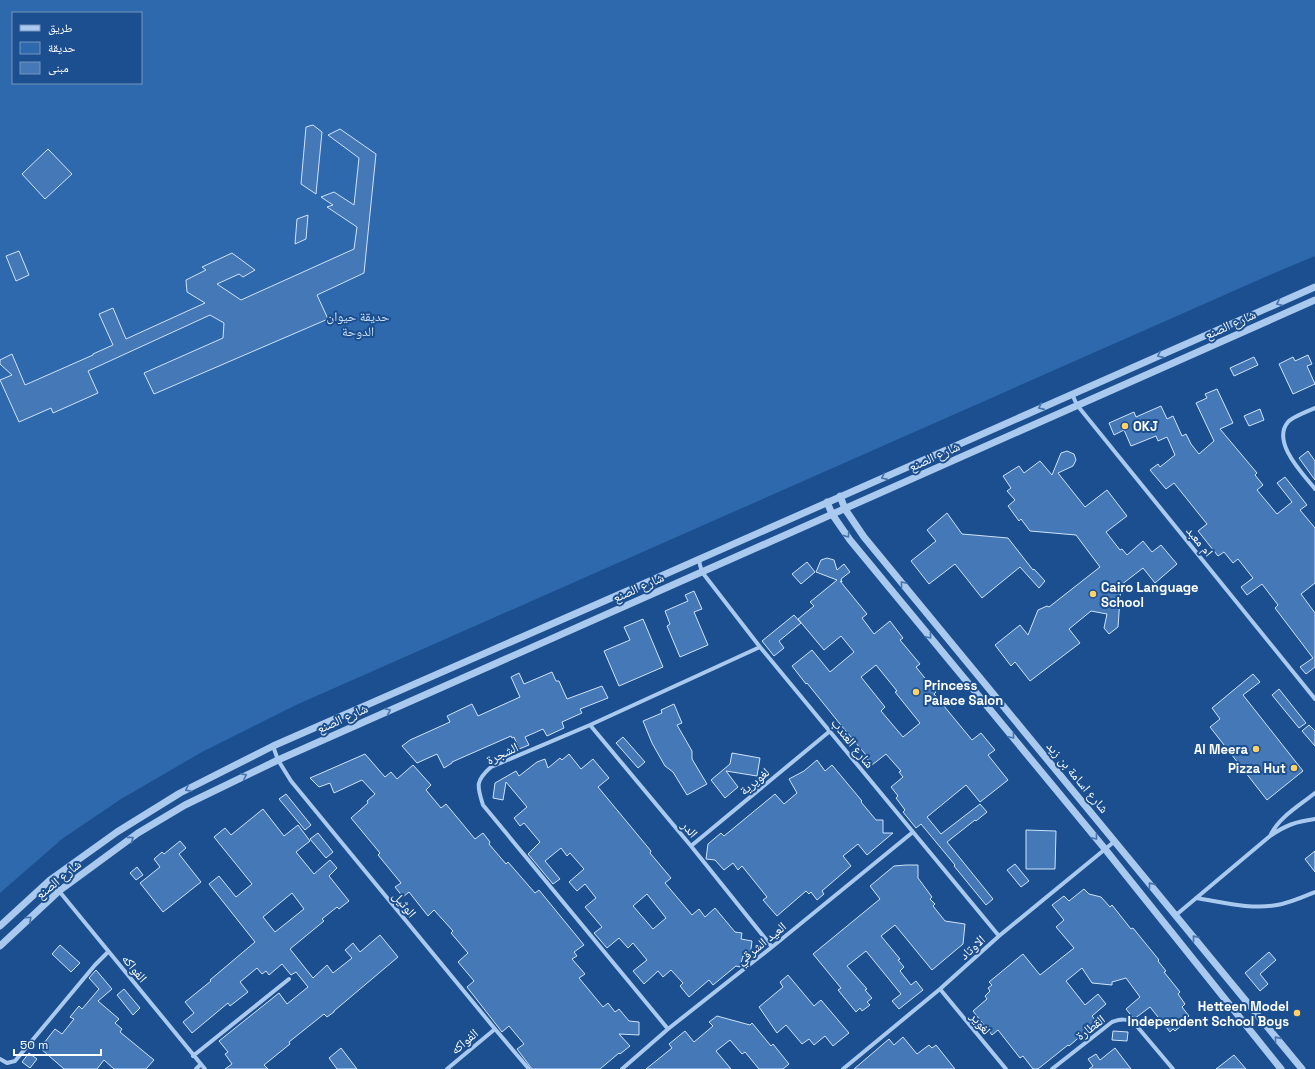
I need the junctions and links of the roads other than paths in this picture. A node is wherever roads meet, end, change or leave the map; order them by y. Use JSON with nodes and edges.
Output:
{"nodes":[{"id":1,"x":1315,"y":287,"type":"edge"},
{"id":2,"x":1315,"y":300,"type":"edge"},
{"id":3,"x":1072,"y":394,"type":"junction"},
{"id":4,"x":1077,"y":405,"type":"junction"},
{"id":5,"x":1315,"y":408,"type":"edge"},
{"id":6,"x":1315,"y":489,"type":"edge"},
{"id":7,"x":840,"y":496,"type":"junction"},
{"id":8,"x":827,"y":502,"type":"junction"},
{"id":9,"x":845,"y":509,"type":"junction"},
{"id":10,"x":832,"y":514,"type":"junction"},
{"id":11,"x":699,"y":559,"type":"junction"},
{"id":12,"x":702,"y":572,"type":"junction"},
{"id":13,"x":760,"y":646,"type":"junction"},
{"id":14,"x":436,"y":674,"type":"junction"},
{"id":15,"x":441,"y":687,"type":"junction"},
{"id":16,"x":1315,"y":699,"type":"edge"},
{"id":17,"x":590,"y":725,"type":"junction"},
{"id":18,"x":830,"y":731,"type":"junction"},
{"id":19,"x":272,"y":746,"type":"junction"},
{"id":20,"x":278,"y":760,"type":"junction"},
{"id":21,"x":1315,"y":793,"type":"edge"},
{"id":22,"x":1315,"y":819,"type":"edge"},
{"id":23,"x":912,"y":832,"type":"junction"},
{"id":24,"x":1270,"y":836,"type":"junction"},
{"id":25,"x":1115,"y":841,"type":"junction"},
{"id":26,"x":692,"y":846,"type":"junction"},
{"id":27,"x":1105,"y":849,"type":"junction"},
{"id":28,"x":50,"y":880,"type":"junction"},
{"id":29,"x":59,"y":891,"type":"junction"},
{"id":30,"x":1315,"y":892,"type":"edge"},
{"id":31,"x":1196,"y":898,"type":"junction"},
{"id":32,"x":1176,"y":915,"type":"junction"},
{"id":33,"x":0,"y":926,"type":"edge"},
{"id":34,"x":999,"y":936,"type":"junction"},
{"id":35,"x":0,"y":946,"type":"edge"},
{"id":36,"x":772,"y":947,"type":"junction"},
{"id":37,"x":108,"y":952,"type":"junction"},
{"id":38,"x":289,"y":980,"type":"dead end"},
{"id":39,"x":940,"y":989,"type":"junction"},
{"id":40,"x":495,"y":1029,"type":"junction"},
{"id":41,"x":668,"y":1029,"type":"junction"},
{"id":42,"x":194,"y":1056,"type":"junction"},
{"id":43,"x":0,"y":1059,"type":"edge"},
{"id":44,"x":201,"y":1064,"type":"junction"},
{"id":45,"x":196,"y":1069,"type":"edge"},
{"id":46,"x":205,"y":1069,"type":"edge"},
{"id":47,"x":447,"y":1069,"type":"edge"},
{"id":48,"x":529,"y":1069,"type":"edge"},
{"id":49,"x":622,"y":1069,"type":"edge"},
{"id":50,"x":843,"y":1069,"type":"edge"},
{"id":51,"x":1006,"y":1069,"type":"edge"},
{"id":52,"x":1052,"y":1069,"type":"edge"},
{"id":53,"x":1173,"y":1069,"type":"edge"},
{"id":54,"x":1281,"y":1069,"type":"edge"},
{"id":55,"x":1302,"y":1069,"type":"edge"}],
"edges":[{"from":1,"to":3,"type":"street","name":"شارع الصنع","one_way":true},
{"from":2,"to":4,"type":"street","name":"شارع الصنع"},
{"from":3,"to":4,"type":"street","name":"ام معبد"},
{"from":3,"to":7,"type":"street","name":"شارع الصنع","one_way":true},
{"from":4,"to":9,"type":"street","name":"شارع الصنع"},
{"from":4,"to":16,"type":"street","name":"ام معبد"},
{"from":5,"to":6,"type":"street"},
{"from":7,"to":8,"type":"street","name":"شارع الصنع"},
{"from":7,"to":9,"type":"street","name":"شارع اسامة بن زيد"},
{"from":8,"to":10,"type":"street","name":"شارع اسامة بن زيد"},
{"from":8,"to":11,"type":"street","name":"شارع الصنع"},
{"from":9,"to":10,"type":"street","name":"شارع الصنع"},
{"from":25,"to":9,"type":"street","name":"شارع اسامة بن زيد","one_way":true},
{"from":10,"to":12,"type":"street","name":"شارع الصنع"},
{"from":10,"to":27,"type":"street","name":"شارع اسامة بن زيد","one_way":true},
{"from":11,"to":12,"type":"street","name":"شارع العندب"},
{"from":11,"to":14,"type":"street","name":"شارع الصنع"},
{"from":12,"to":13,"type":"street","name":"شارع العندب"},
{"from":12,"to":15,"type":"street","name":"شارع الصنع"},
{"from":13,"to":17,"type":"street","name":"الشجرة"},
{"from":13,"to":18,"type":"street","name":"شارع العندب"},
{"from":14,"to":15,"type":"street"},
{"from":14,"to":19,"type":"street","name":"شارع الصنع"},
{"from":20,"to":15,"type":"street","name":"شارع الصنع","one_way":true},
{"from":17,"to":26,"type":"street","name":"الدر"},
{"from":17,"to":41,"type":"street","name":"الشجرة"},
{"from":18,"to":23,"type":"street","name":"شارع العندب"},
{"from":18,"to":26,"type":"street","name":"لغويرية"},
{"from":19,"to":20,"type":"street","name":"الوثيل"},
{"from":19,"to":28,"type":"street","name":"شارع الصنع","one_way":true},
{"from":29,"to":20,"type":"street","name":"شارع الصنع","one_way":true},
{"from":20,"to":40,"type":"street","name":"الوثيل"},
{"from":21,"to":24,"type":"street"},
{"from":22,"to":24,"type":"street"},
{"from":23,"to":34,"type":"street","name":"شارع العندب"},
{"from":23,"to":36,"type":"street","name":"العيد الشرقي"},
{"from":24,"to":31,"type":"street"},
{"from":25,"to":27,"type":"street","name":"الاوتاد"},
{"from":32,"to":25,"type":"street","name":"شارع اسامة بن زيد","one_way":true},
{"from":26,"to":36,"type":"street","name":"الدر"},
{"from":27,"to":34,"type":"street","name":"الاوتاد"},
{"from":27,"to":54,"type":"street","name":"شارع اسامة بن زيد"},
{"from":28,"to":29,"type":"street","name":"الفواكه"},
{"from":28,"to":33,"type":"street","name":"شارع الصنع"},
{"from":35,"to":29,"type":"street","name":"شارع الصنع","one_way":true},
{"from":29,"to":37,"type":"street","name":"الفواكه"},
{"from":30,"to":31,"type":"street"},
{"from":31,"to":32,"type":"street"},
{"from":55,"to":32,"type":"street","name":"شارع اسامة بن زيد","one_way":true},
{"from":34,"to":39,"type":"street","name":"الاوتاد"},
{"from":36,"to":41,"type":"street","name":"العيد الشرقي"},
{"from":37,"to":42,"type":"street","name":"الفواكه"},
{"from":37,"to":43,"type":"street"},
{"from":38,"to":42,"type":"street"},
{"from":39,"to":50,"type":"street","name":"الاوتاد"},
{"from":39,"to":51,"type":"street","name":"لغوير"},
{"from":40,"to":47,"type":"street","name":"الفواكه"},
{"from":40,"to":48,"type":"street","name":"الوثيل"},
{"from":41,"to":49,"type":"street","name":"العيد الشرقي"},
{"from":42,"to":44,"type":"street","name":"الفواكه"},
{"from":44,"to":45,"type":"street"},
{"from":44,"to":46,"type":"street","name":"الفواكه"},
{"from":52,"to":53,"type":"street","name":"القطارة"}]}
